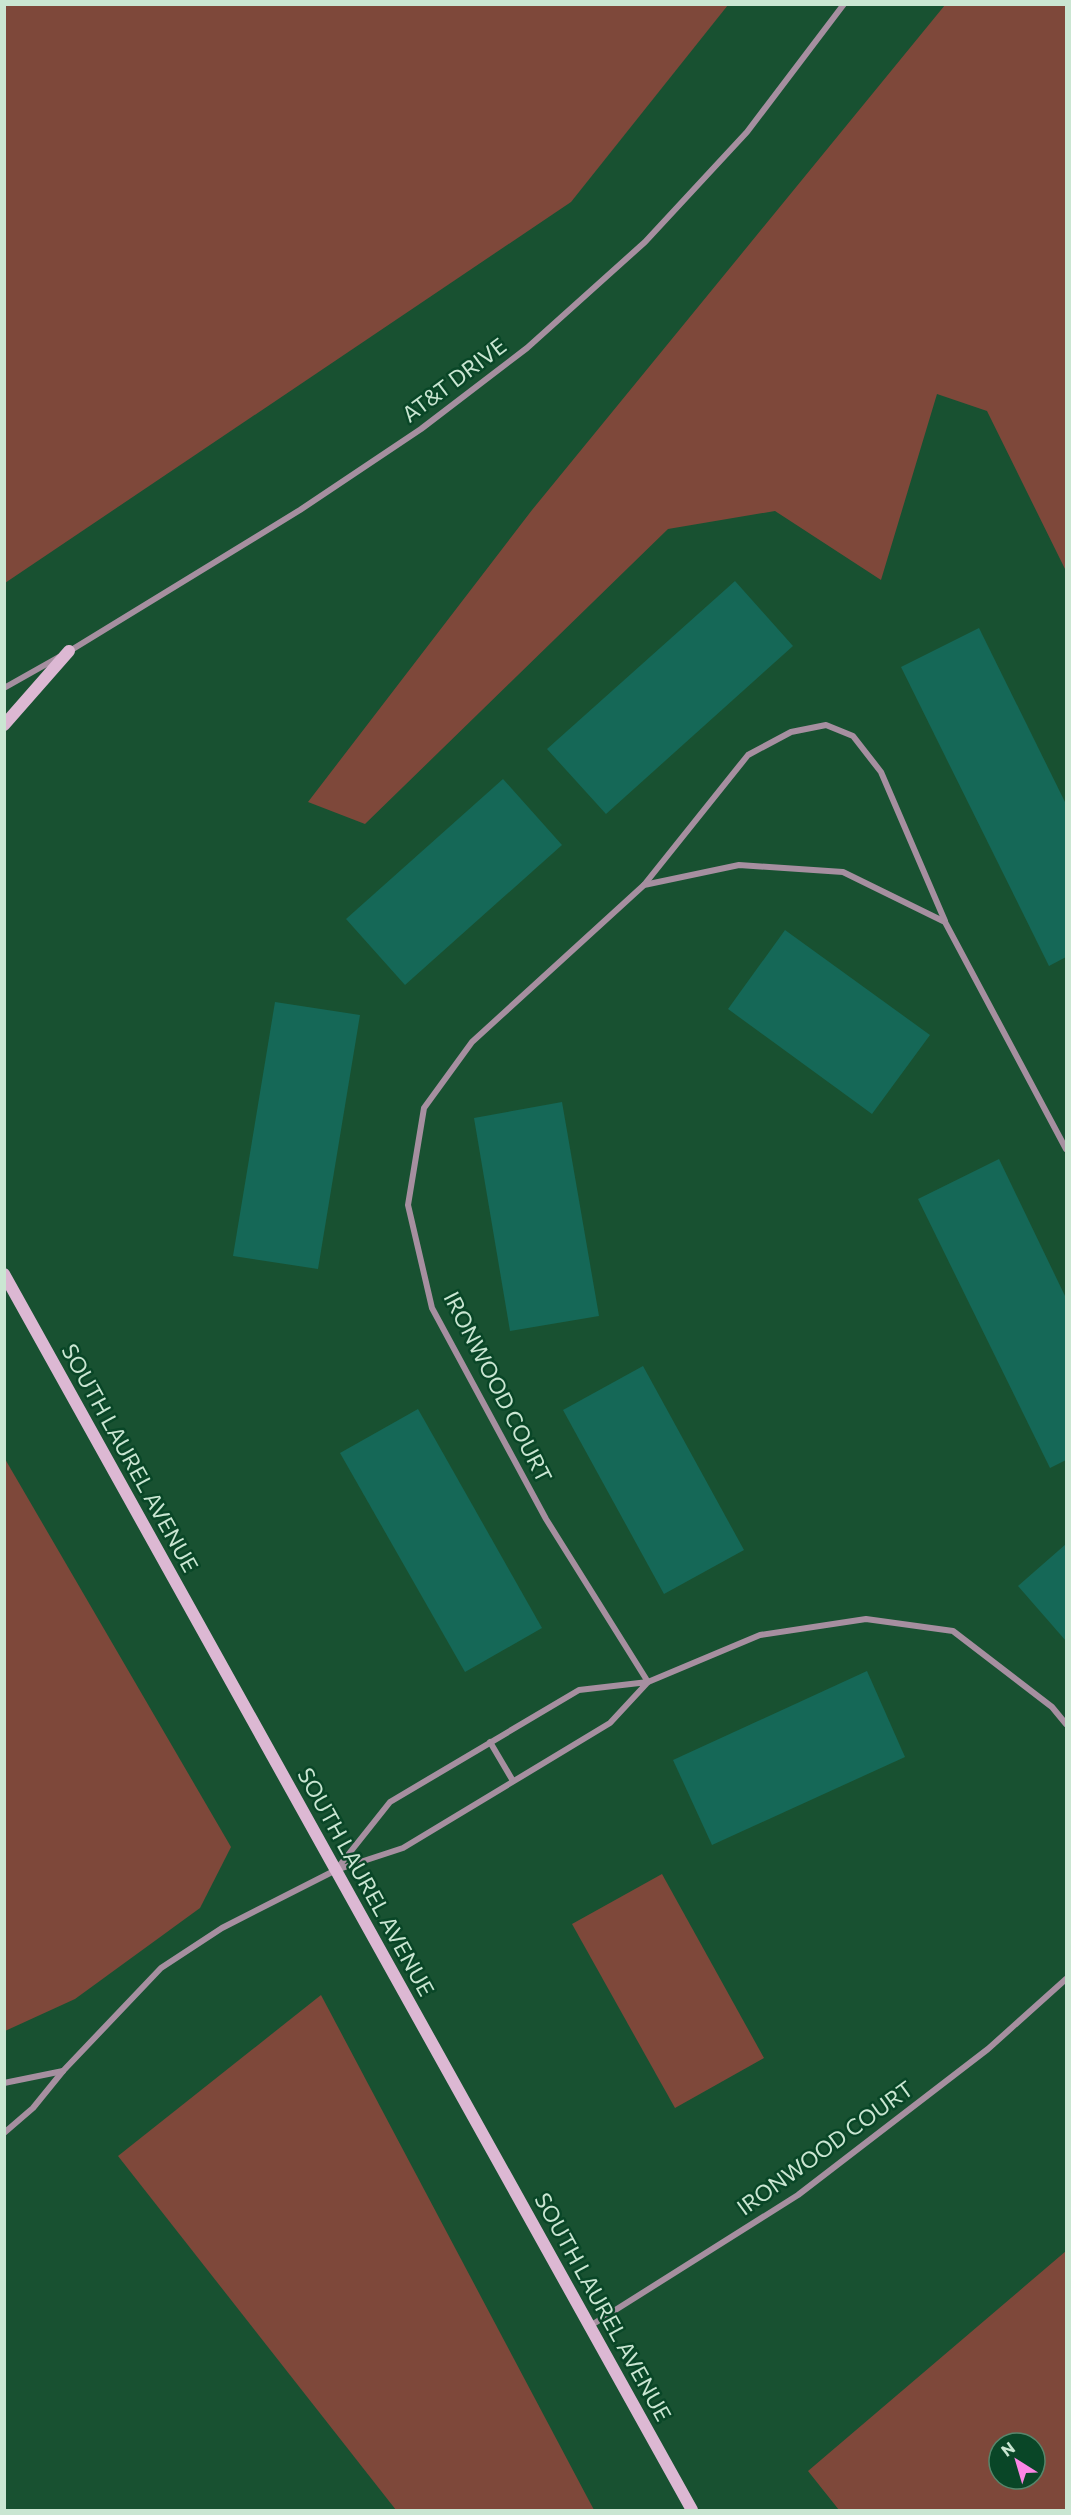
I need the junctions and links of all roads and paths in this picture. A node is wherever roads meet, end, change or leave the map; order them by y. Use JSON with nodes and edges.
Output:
{"nodes":[{"id":1,"x":844,"y":4,"type":"edge"},
{"id":2,"x":69,"y":651,"type":"junction"},
{"id":3,"x":4,"y":688,"type":"edge"},
{"id":4,"x":4,"y":725,"type":"edge"},
{"id":5,"x":644,"y":885,"type":"junction"},
{"id":6,"x":945,"y":922,"type":"junction"},
{"id":7,"x":1066,"y":1149,"type":"edge"},
{"id":8,"x":4,"y":1274,"type":"edge"},
{"id":9,"x":648,"y":1682,"type":"junction"},
{"id":10,"x":1066,"y":1724,"type":"edge"},
{"id":11,"x":490,"y":1742,"type":"junction"},
{"id":12,"x":513,"y":1781,"type":"junction"},
{"id":13,"x":336,"y":1870,"type":"junction"},
{"id":14,"x":1066,"y":1979,"type":"edge"},
{"id":15,"x":63,"y":2071,"type":"junction"},
{"id":16,"x":4,"y":2083,"type":"edge"},
{"id":17,"x":4,"y":2133,"type":"edge"},
{"id":18,"x":590,"y":2326,"type":"junction"},
{"id":19,"x":692,"y":2511,"type":"edge"}],
"edges":[{"from":1,"to":2,"type":"street","name":"AT&T DRIVE"},
{"from":2,"to":3,"type":"street","name":"AT&T DRIVE"},
{"from":2,"to":4,"type":"main road"},
{"from":5,"to":6,"type":"street"},
{"from":5,"to":6,"type":"street","name":"IRONWOOD COURT"},
{"from":5,"to":9,"type":"street","name":"IRONWOOD COURT"},
{"from":6,"to":7,"type":"street","name":"IRONWOOD COURT"},
{"from":8,"to":13,"type":"main road","name":"SOUTH LAUREL AVENUE"},
{"from":9,"to":10,"type":"street"},
{"from":9,"to":11,"type":"street"},
{"from":9,"to":12,"type":"street"},
{"from":11,"to":12,"type":"street"},
{"from":11,"to":13,"type":"street"},
{"from":12,"to":13,"type":"street"},
{"from":13,"to":15,"type":"street"},
{"from":13,"to":18,"type":"main road","name":"SOUTH LAUREL AVENUE"},
{"from":14,"to":18,"type":"street","name":"IRONWOOD COURT"},
{"from":15,"to":16,"type":"street"},
{"from":15,"to":17,"type":"street"},
{"from":18,"to":19,"type":"main road","name":"SOUTH LAUREL AVENUE"}]}
